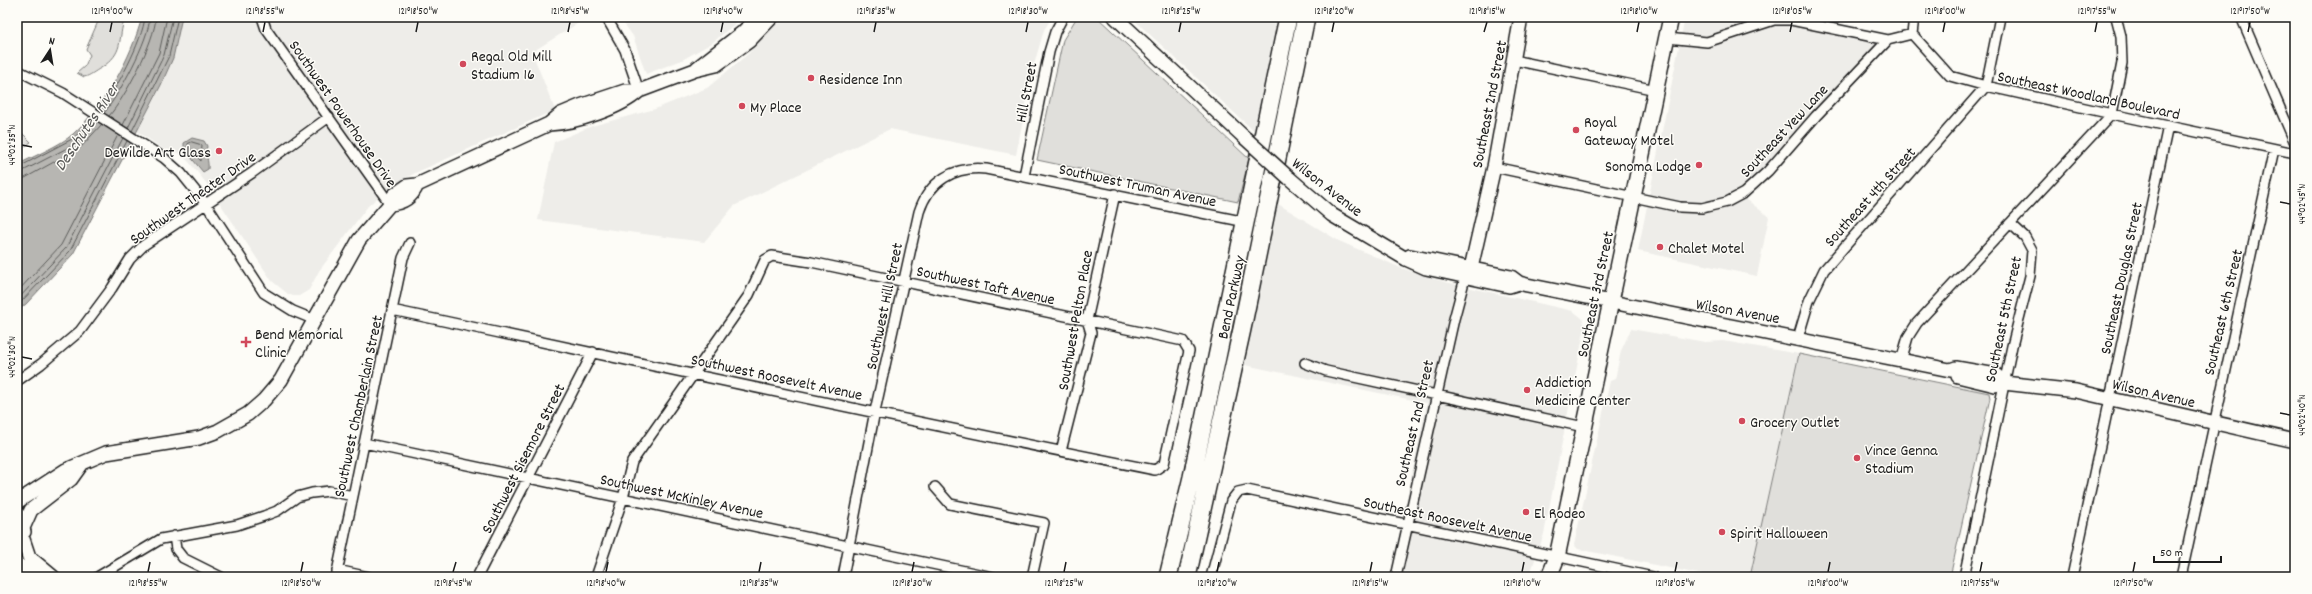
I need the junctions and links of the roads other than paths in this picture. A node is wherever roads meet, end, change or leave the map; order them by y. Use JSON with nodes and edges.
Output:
{"nodes":[{"id":1,"x":262,"y":17,"type":"edge"},
{"id":2,"x":606,"y":17,"type":"edge"},
{"id":3,"x":758,"y":17,"type":"edge"},
{"id":4,"x":772,"y":17,"type":"edge"},
{"id":5,"x":1063,"y":17,"type":"edge"},
{"id":6,"x":1114,"y":17,"type":"edge"},
{"id":7,"x":1288,"y":17,"type":"edge"},
{"id":8,"x":1306,"y":17,"type":"edge"},
{"id":9,"x":1521,"y":17,"type":"edge"},
{"id":10,"x":1671,"y":17,"type":"edge"},
{"id":11,"x":1914,"y":17,"type":"edge"},
{"id":12,"x":2000,"y":17,"type":"edge"},
{"id":13,"x":2116,"y":17,"type":"edge"},
{"id":14,"x":2241,"y":17,"type":"edge"},
{"id":15,"x":1912,"y":34,"type":"junction"},
{"id":16,"x":1667,"y":38,"type":"junction"},
{"id":17,"x":1888,"y":40,"type":"junction"},
{"id":18,"x":1514,"y":60,"type":"junction"},
{"id":19,"x":17,"y":70,"type":"edge"},
{"id":20,"x":696,"y":70,"type":"junction"},
{"id":21,"x":1986,"y":86,"type":"junction"},
{"id":22,"x":1656,"y":90,"type":"junction"},
{"id":23,"x":639,"y":91,"type":"junction"},
{"id":24,"x":2112,"y":114,"type":"junction"},
{"id":25,"x":329,"y":117,"type":"junction"},
{"id":26,"x":2168,"y":126,"type":"junction"},
{"id":27,"x":2295,"y":143,"type":"edge"},
{"id":28,"x":2274,"y":149,"type":"junction"},
{"id":29,"x":2295,"y":153,"type":"edge"},
{"id":30,"x":1494,"y":167,"type":"junction"},
{"id":31,"x":1024,"y":176,"type":"junction"},
{"id":32,"x":1115,"y":194,"type":"junction"},
{"id":33,"x":1633,"y":197,"type":"junction"},
{"id":34,"x":206,"y":204,"type":"junction"},
{"id":35,"x":390,"y":204,"type":"junction"},
{"id":36,"x":1246,"y":222,"type":"junction"},
{"id":37,"x":2010,"y":223,"type":"junction"},
{"id":38,"x":410,"y":243,"type":"dead end"},
{"id":39,"x":1468,"y":273,"type":"junction"},
{"id":40,"x":904,"y":282,"type":"junction"},
{"id":41,"x":1611,"y":303,"type":"junction"},
{"id":42,"x":392,"y":310,"type":"junction"},
{"id":43,"x":315,"y":320,"type":"junction"},
{"id":44,"x":1087,"y":320,"type":"junction"},
{"id":45,"x":1798,"y":338,"type":"junction"},
{"id":46,"x":593,"y":352,"type":"junction"},
{"id":47,"x":1901,"y":361,"type":"junction"},
{"id":48,"x":1305,"y":363,"type":"dead end"},
{"id":49,"x":693,"y":373,"type":"junction"},
{"id":50,"x":17,"y":380,"type":"edge"},
{"id":51,"x":2004,"y":383,"type":"junction"},
{"id":52,"x":1437,"y":396,"type":"junction"},
{"id":53,"x":2110,"y":399,"type":"junction"},
{"id":54,"x":875,"y":412,"type":"junction"},
{"id":55,"x":2213,"y":422,"type":"junction"},
{"id":56,"x":1584,"y":427,"type":"junction"},
{"id":57,"x":2295,"y":441,"type":"edge"},
{"id":58,"x":364,"y":443,"type":"junction"},
{"id":59,"x":1061,"y":451,"type":"junction"},
{"id":60,"x":81,"y":465,"type":"junction"},
{"id":61,"x":1155,"y":470,"type":"joint"},
{"id":62,"x":528,"y":479,"type":"junction"},
{"id":63,"x":935,"y":487,"type":"dead end"},
{"id":64,"x":353,"y":496,"type":"junction"},
{"id":65,"x":623,"y":498,"type":"junction"},
{"id":66,"x":17,"y":502,"type":"edge"},
{"id":67,"x":17,"y":513,"type":"edge"},
{"id":68,"x":1408,"y":525,"type":"junction"},
{"id":69,"x":174,"y":536,"type":"junction"},
{"id":70,"x":21,"y":539,"type":"edge"},
{"id":71,"x":849,"y":546,"type":"junction"},
{"id":72,"x":1557,"y":557,"type":"junction"},
{"id":73,"x":17,"y":564,"type":"edge"},
{"id":74,"x":337,"y":574,"type":"edge"},
{"id":75,"x":99,"y":576,"type":"dead end"},
{"id":76,"x":35,"y":577,"type":"edge"},
{"id":77,"x":53,"y":577,"type":"edge"},
{"id":78,"x":221,"y":577,"type":"edge"},
{"id":79,"x":369,"y":577,"type":"edge"},
{"id":80,"x":477,"y":577,"type":"edge"},
{"id":81,"x":596,"y":577,"type":"edge"},
{"id":82,"x":843,"y":577,"type":"edge"},
{"id":83,"x":993,"y":577,"type":"edge"},
{"id":84,"x":1032,"y":577,"type":"edge"},
{"id":85,"x":1168,"y":577,"type":"edge"},
{"id":86,"x":1187,"y":577,"type":"edge"},
{"id":87,"x":1211,"y":577,"type":"edge"},
{"id":88,"x":1396,"y":577,"type":"edge"},
{"id":89,"x":1549,"y":577,"type":"edge"},
{"id":90,"x":1653,"y":577,"type":"edge"},
{"id":91,"x":1964,"y":577,"type":"edge"},
{"id":92,"x":2072,"y":577,"type":"edge"},
{"id":93,"x":2181,"y":577,"type":"edge"}],
"edges":[{"from":1,"to":25,"type":"street","name":"Southwest Powerhouse Drive"},
{"from":2,"to":23,"type":"street"},
{"from":3,"to":20,"type":"street"},
{"from":4,"to":20,"type":"street"},
{"from":5,"to":31,"type":"street","name":"Hill Street"},
{"from":6,"to":39,"type":"street","name":"Wilson Avenue","bridge":true},
{"from":7,"to":36,"type":"highway","name":"Bend Parkway"},
{"from":8,"to":86,"type":"highway","name":"Bend Parkway"},
{"from":9,"to":18,"type":"street","name":"Southeast 2nd Street"},
{"from":10,"to":16,"type":"main road","name":"Southeast 3rd Street"},
{"from":11,"to":15,"type":"street"},
{"from":12,"to":21,"type":"street"},
{"from":13,"to":24,"type":"street"},
{"from":14,"to":27,"type":"street"},
{"from":15,"to":17,"type":"street"},
{"from":15,"to":21,"type":"street","name":"Southeast Woodland Boulevard"},
{"from":16,"to":17,"type":"street"},
{"from":16,"to":22,"type":"main road","name":"Southeast 3rd Street"},
{"from":17,"to":33,"type":"street","name":"Southeast Yew Lane"},
{"from":18,"to":22,"type":"street"},
{"from":18,"to":30,"type":"street","name":"Southeast 2nd Street"},
{"from":19,"to":34,"type":"street"},
{"from":20,"to":23,"type":"street"},
{"from":21,"to":24,"type":"street","name":"Southeast Woodland Boulevard"},
{"from":21,"to":45,"type":"street","name":"Southeast 4th Street"},
{"from":22,"to":33,"type":"main road","name":"Southeast 3rd Street"},
{"from":23,"to":35,"type":"street"},
{"from":24,"to":26,"type":"street","name":"Southeast Woodland Boulevard"},
{"from":24,"to":37,"type":"street"},
{"from":25,"to":34,"type":"street","name":"Southwest Theater Drive"},
{"from":25,"to":35,"type":"street","name":"Southwest Powerhouse Drive"},
{"from":26,"to":28,"type":"street","name":"Southeast Woodland Boulevard"},
{"from":26,"to":53,"type":"street","name":"Southeast Douglas Street"},
{"from":28,"to":29,"type":"street","name":"Southeast Woodland Boulevard"},
{"from":28,"to":55,"type":"street","name":"Southeast 6th Street"},
{"from":30,"to":33,"type":"street","name":"Southeast Yew Lane"},
{"from":30,"to":39,"type":"street","name":"Southeast 2nd Street"},
{"from":31,"to":32,"type":"street","name":"Southwest Truman Avenue"},
{"from":31,"to":40,"type":"street","name":"Southwest Hill Street"},
{"from":32,"to":36,"type":"street","name":"Southwest Truman Avenue"},
{"from":32,"to":44,"type":"street","name":"Southwest Pelton Place"},
{"from":33,"to":41,"type":"main road","name":"Southeast 3rd Street"},
{"from":34,"to":43,"type":"street"},
{"from":34,"to":50,"type":"street","name":"Southwest Theater Drive"},
{"from":35,"to":43,"type":"street"},
{"from":36,"to":85,"type":"highway","name":"Bend Parkway"},
{"from":37,"to":47,"type":"street"},
{"from":37,"to":51,"type":"street","name":"Southeast 5th Street"},
{"from":38,"to":42,"type":"street","name":"Southwest Chamberlain Street"},
{"from":39,"to":41,"type":"street","name":"Wilson Avenue"},
{"from":39,"to":52,"type":"street","name":"Southeast 2nd Street"},
{"from":40,"to":44,"type":"street","name":"Southwest Taft Avenue"},
{"from":40,"to":49,"type":"street","name":"Southwest Taft Avenue"},
{"from":40,"to":54,"type":"street","name":"Southwest Hill Street"},
{"from":41,"to":45,"type":"street","name":"Wilson Avenue"},
{"from":41,"to":56,"type":"main road","name":"Southeast 3rd Street"},
{"from":42,"to":46,"type":"street","name":"Southwest Roosevelt Avenue"},
{"from":42,"to":58,"type":"street","name":"Southwest Chamberlain Street"},
{"from":43,"to":60,"type":"street"},
{"from":44,"to":59,"type":"street","name":"Southwest Pelton Place"},
{"from":44,"to":61,"type":"street","name":"Southwest Taft Avenue"},
{"from":45,"to":47,"type":"street","name":"Wilson Avenue"},
{"from":46,"to":49,"type":"street","name":"Southwest Roosevelt Avenue"},
{"from":46,"to":62,"type":"street","name":"Southwest Sisemore Street"},
{"from":47,"to":51,"type":"street","name":"Wilson Avenue"},
{"from":48,"to":52,"type":"street"},
{"from":49,"to":54,"type":"street","name":"Southwest Roosevelt Avenue"},
{"from":49,"to":65,"type":"street"},
{"from":51,"to":53,"type":"street","name":"Wilson Avenue"},
{"from":51,"to":91,"type":"street","name":"Southeast 5th Street"},
{"from":52,"to":56,"type":"street"},
{"from":52,"to":68,"type":"street","name":"Southeast 2nd Street"},
{"from":53,"to":55,"type":"street","name":"Wilson Avenue"},
{"from":53,"to":92,"type":"street","name":"Southeast Douglas Street"},
{"from":54,"to":59,"type":"street","name":"Southwest Roosevelt Avenue"},
{"from":54,"to":71,"type":"street","name":"Southwest Hill Street"},
{"from":55,"to":57,"type":"street","name":"Wilson Avenue"},
{"from":55,"to":93,"type":"street","name":"Southeast 6th Street"},
{"from":56,"to":72,"type":"main road","name":"Southeast 3rd Street"},
{"from":58,"to":62,"type":"street","name":"Southwest McKinley Avenue"},
{"from":58,"to":64,"type":"street","name":"Southwest Chamberlain Street"},
{"from":59,"to":61,"type":"street","name":"Southwest Roosevelt Avenue"},
{"from":60,"to":66,"type":"street"},
{"from":60,"to":70,"type":"street"},
{"from":62,"to":65,"type":"street","name":"Southwest McKinley Avenue"},
{"from":62,"to":80,"type":"street","name":"Southwest Sisemore Street"},
{"from":63,"to":84,"type":"street"},
{"from":64,"to":69,"type":"street"},
{"from":64,"to":74,"type":"street","name":"Southwest Chamberlain Street"},
{"from":65,"to":71,"type":"street","name":"Southwest McKinley Avenue"},
{"from":65,"to":81,"type":"street"},
{"from":67,"to":70,"type":"street"},
{"from":68,"to":72,"type":"street","name":"Southeast Roosevelt Avenue"},
{"from":68,"to":87,"type":"street","name":"Southeast Roosevelt Avenue"},
{"from":68,"to":88,"type":"street","name":"Southeast 2nd Street"},
{"from":69,"to":75,"type":"street"},
{"from":69,"to":78,"type":"street"},
{"from":70,"to":77,"type":"street"},
{"from":71,"to":82,"type":"street","name":"Southwest Hill Street"},
{"from":71,"to":83,"type":"street","name":"Southwest McKinley Avenue"},
{"from":72,"to":89,"type":"main road","name":"Southeast 3rd Street"},
{"from":72,"to":90,"type":"street","name":"Southeast Roosevelt Avenue"},
{"from":73,"to":76,"type":"street"},
{"from":74,"to":79,"type":"street"}]}
